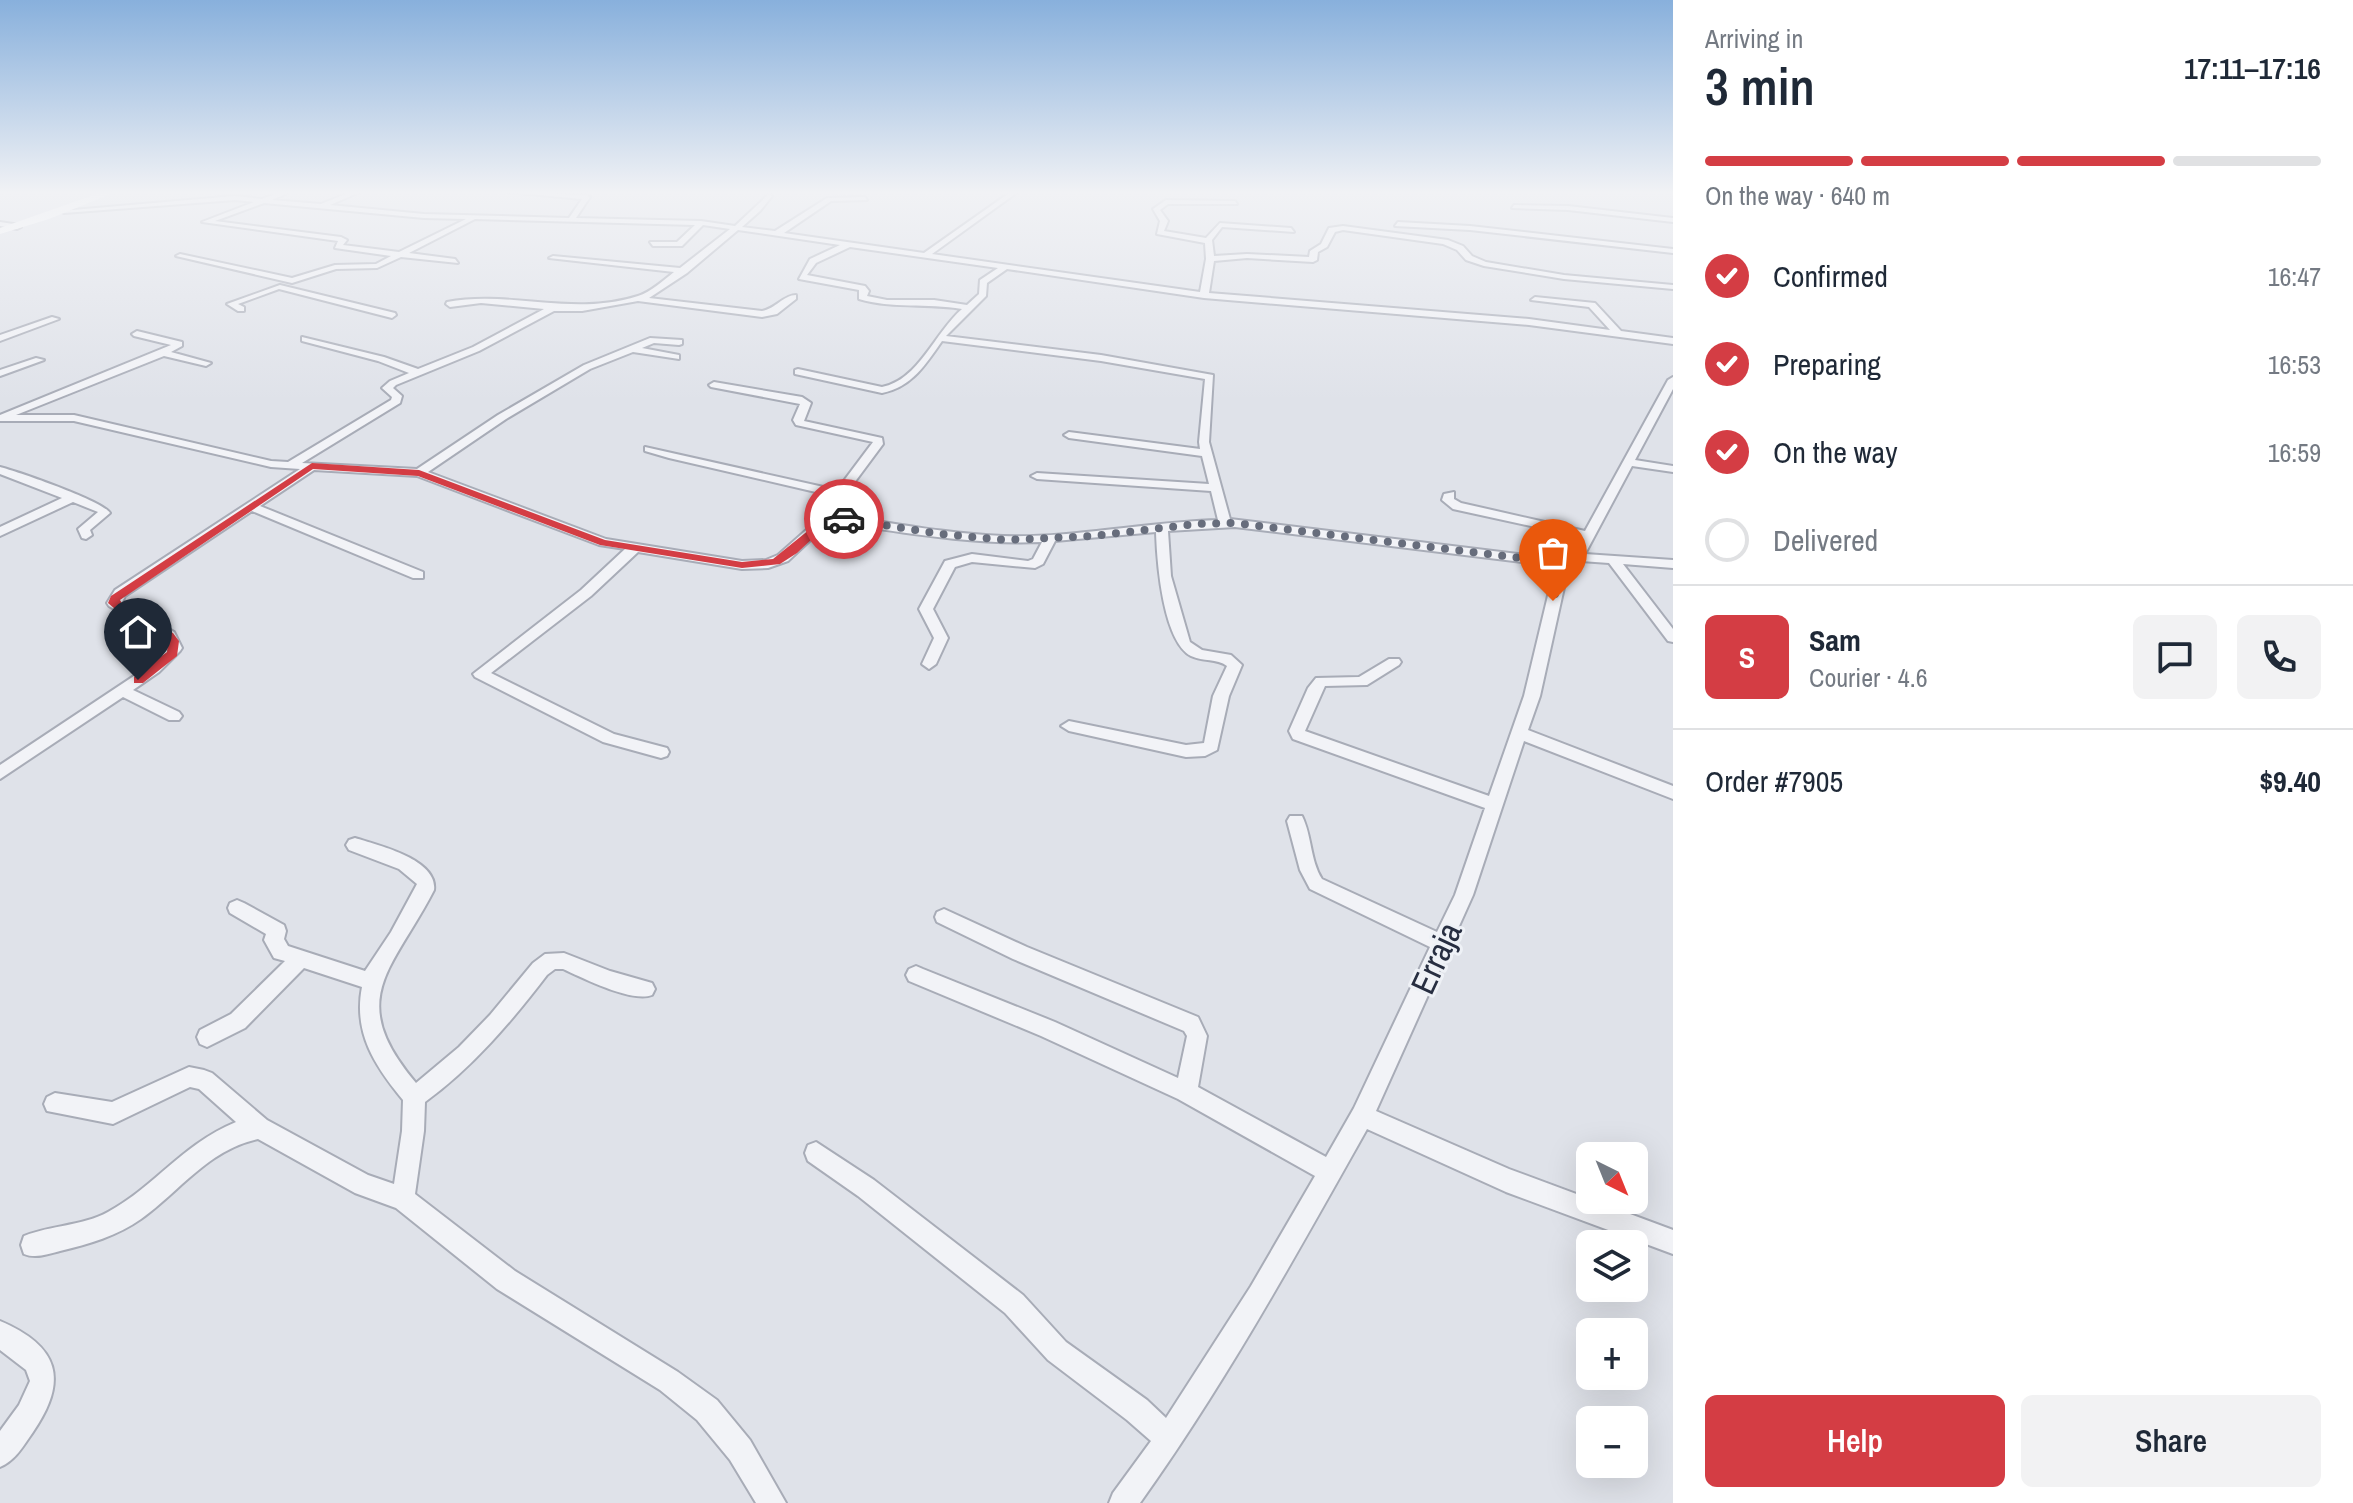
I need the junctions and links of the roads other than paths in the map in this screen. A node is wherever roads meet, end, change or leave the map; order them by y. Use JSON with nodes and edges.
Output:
{"nodes":[{"id":1,"x":203,"y":261,"type":"edge"},
{"id":2,"x":389,"y":261,"type":"edge"},
{"id":3,"x":585,"y":261,"type":"edge"},
{"id":4,"x":696,"y":261,"type":"edge"},
{"id":5,"x":813,"y":261,"type":"edge"},
{"id":6,"x":980,"y":261,"type":"edge"},
{"id":7,"x":1210,"y":261,"type":"edge"},
{"id":8,"x":1478,"y":261,"type":"edge"},
{"id":9,"x":1008,"y":265,"type":"junction"},
{"id":10,"x":684,"y":271,"type":"junction"},
{"id":11,"x":292,"y":281,"type":"junction"},
{"id":12,"x":278,"y":287,"type":"junction"},
{"id":13,"x":1673,"y":287,"type":"edge"},
{"id":14,"x":1204,"y":295,"type":"junction"},
{"id":15,"x":793,"y":297,"type":"dead end"},
{"id":16,"x":639,"y":299,"type":"junction"},
{"id":17,"x":1535,"y":300,"type":"dead end"},
{"id":18,"x":450,"y":304,"type":"dead end"},
{"id":19,"x":556,"y":307,"type":"junction"},
{"id":20,"x":969,"y":308,"type":"junction"},
{"id":21,"x":241,"y":309,"type":"dead end"},
{"id":22,"x":392,"y":315,"type":"dead end"},
{"id":23,"x":55,"y":319,"type":"dead end"},
{"id":24,"x":1617,"y":332,"type":"junction"},
{"id":25,"x":137,"y":334,"type":"dead end"},
{"id":26,"x":0,"y":338,"type":"edge"},
{"id":27,"x":942,"y":338,"type":"junction"},
{"id":28,"x":305,"y":339,"type":"dead end"},
{"id":29,"x":1673,"y":341,"type":"edge"},
{"id":30,"x":679,"y":342,"type":"dead end"},
{"id":31,"x":634,"y":349,"type":"junction"},
{"id":32,"x":163,"y":353,"type":"junction"},
{"id":33,"x":676,"y":357,"type":"dead end"},
{"id":34,"x":39,"y":360,"type":"dead end"},
{"id":35,"x":206,"y":363,"type":"dead end"},
{"id":36,"x":798,"y":372,"type":"dead end"},
{"id":37,"x":0,"y":373,"type":"edge"},
{"id":38,"x":418,"y":373,"type":"junction"},
{"id":39,"x":714,"y":385,"type":"dead end"},
{"id":40,"x":1672,"y":385,"type":"edge"},
{"id":41,"x":0,"y":418,"type":"edge"},
{"id":42,"x":1069,"y":435,"type":"dead end"},
{"id":43,"x":649,"y":449,"type":"dead end"},
{"id":44,"x":1206,"y":453,"type":"junction"},
{"id":45,"x":1629,"y":462,"type":"junction"},
{"id":46,"x":289,"y":466,"type":"junction"},
{"id":47,"x":312,"y":466,"type":"junction"},
{"id":48,"x":1673,"y":469,"type":"edge"},
{"id":49,"x":0,"y":470,"type":"edge"},
{"id":50,"x":419,"y":473,"type":"junction"},
{"id":51,"x":1037,"y":476,"type":"dead end"},
{"id":52,"x":1215,"y":488,"type":"junction"},
{"id":53,"x":840,"y":494,"type":"junction"},
{"id":54,"x":1450,"y":494,"type":"dead end"},
{"id":55,"x":74,"y":497,"type":"junction"},
{"id":56,"x":253,"y":507,"type":"junction"},
{"id":57,"x":824,"y":523,"type":"junction"},
{"id":58,"x":1225,"y":523,"type":"junction"},
{"id":59,"x":1162,"y":528,"type":"junction"},
{"id":60,"x":0,"y":532,"type":"edge"},
{"id":61,"x":86,"y":535,"type":"dead end"},
{"id":62,"x":1587,"y":535,"type":"junction"},
{"id":63,"x":1050,"y":539,"type":"junction"},
{"id":64,"x":634,"y":548,"type":"junction"},
{"id":65,"x":1612,"y":559,"type":"junction"},
{"id":66,"x":1573,"y":561,"type":"junction"},
{"id":67,"x":1673,"y":564,"type":"edge"},
{"id":68,"x":418,"y":575,"type":"dead end"},
{"id":69,"x":1673,"y":638,"type":"edge"},
{"id":70,"x":1394,"y":662,"type":"dead end"},
{"id":71,"x":929,"y":664,"type":"dead end"},
{"id":72,"x":123,"y":691,"type":"junction"},
{"id":73,"x":174,"y":716,"type":"dead end"},
{"id":74,"x":1069,"y":726,"type":"dead end"},
{"id":75,"x":1519,"y":733,"type":"junction"},
{"id":76,"x":661,"y":752,"type":"dead end"},
{"id":77,"x":0,"y":773,"type":"edge"},
{"id":78,"x":1673,"y":793,"type":"edge"},
{"id":79,"x":1495,"y":805,"type":"junction"},
{"id":80,"x":1296,"y":821,"type":"dead end"},
{"id":81,"x":355,"y":845,"type":"dead end"},
{"id":82,"x":237,"y":908,"type":"dead end"},
{"id":83,"x":944,"y":917,"type":"dead end"},
{"id":84,"x":1443,"y":944,"type":"junction"},
{"id":85,"x":301,"y":958,"type":"junction"},
{"id":86,"x":916,"y":975,"type":"dead end"},
{"id":87,"x":372,"y":982,"type":"junction"},
{"id":88,"x":645,"y":989,"type":"dead end"},
{"id":89,"x":207,"y":1037,"type":"dead end"},
{"id":90,"x":1186,"y":1092,"type":"junction"},
{"id":91,"x":414,"y":1097,"type":"junction"},
{"id":92,"x":55,"y":1104,"type":"dead end"},
{"id":93,"x":1362,"y":1116,"type":"junction"},
{"id":94,"x":259,"y":1128,"type":"junction"},
{"id":95,"x":816,"y":1153,"type":"dead end"},
{"id":96,"x":1329,"y":1171,"type":"junction"},
{"id":97,"x":403,"y":1199,"type":"junction"},
{"id":98,"x":1673,"y":1242,"type":"edge"},
{"id":99,"x":33,"y":1245,"type":"dead end"},
{"id":100,"x":0,"y":1334,"type":"edge"},
{"id":101,"x":1169,"y":1439,"type":"junction"},
{"id":102,"x":0,"y":1453,"type":"edge"},
{"id":103,"x":772,"y":1503,"type":"edge"},
{"id":104,"x":1123,"y":1503,"type":"edge"}],
"edges":[{"from":1,"to":11,"type":"street"},
{"from":2,"to":11,"type":"street"},
{"from":3,"to":10,"type":"street"},
{"from":4,"to":10,"type":"street"},
{"from":5,"to":20,"type":"street"},
{"from":6,"to":9,"type":"street"},
{"from":7,"to":14,"type":"street"},
{"from":8,"to":13,"type":"street"},
{"from":9,"to":14,"type":"street"},
{"from":9,"to":20,"type":"street"},
{"from":10,"to":16,"type":"street"},
{"from":11,"to":12,"type":"street"},
{"from":12,"to":21,"type":"street"},
{"from":12,"to":22,"type":"street"},
{"from":14,"to":24,"type":"street"},
{"from":15,"to":16,"type":"street"},
{"from":16,"to":19,"type":"street"},
{"from":17,"to":24,"type":"street"},
{"from":18,"to":19,"type":"street"},
{"from":19,"to":38,"type":"street"},
{"from":20,"to":27,"type":"street"},
{"from":23,"to":26,"type":"street"},
{"from":24,"to":29,"type":"street"},
{"from":25,"to":32,"type":"street"},
{"from":27,"to":36,"type":"street"},
{"from":27,"to":44,"type":"street"},
{"from":28,"to":38,"type":"street"},
{"from":30,"to":31,"type":"street"},
{"from":31,"to":33,"type":"street"},
{"from":31,"to":50,"type":"street"},
{"from":32,"to":35,"type":"street"},
{"from":32,"to":41,"type":"street"},
{"from":34,"to":37,"type":"street"},
{"from":38,"to":46,"type":"street"},
{"from":39,"to":53,"type":"street"},
{"from":40,"to":45,"type":"street","name":"Erraja"},
{"from":41,"to":46,"type":"street"},
{"from":42,"to":44,"type":"street"},
{"from":43,"to":53,"type":"street"},
{"from":44,"to":52,"type":"street"},
{"from":45,"to":48,"type":"street"},
{"from":45,"to":62,"type":"street","name":"Erraja"},
{"from":46,"to":47,"type":"street"},
{"from":47,"to":50,"type":"street"},
{"from":47,"to":56,"type":"street"},
{"from":49,"to":55,"type":"street"},
{"from":50,"to":64,"type":"street"},
{"from":51,"to":52,"type":"street"},
{"from":52,"to":58,"type":"street"},
{"from":53,"to":57,"type":"street"},
{"from":54,"to":62,"type":"street"},
{"from":55,"to":60,"type":"street"},
{"from":55,"to":61,"type":"street"},
{"from":56,"to":68,"type":"street"},
{"from":56,"to":72,"type":"street"},
{"from":57,"to":63,"type":"street"},
{"from":57,"to":64,"type":"street"},
{"from":58,"to":59,"type":"street"},
{"from":58,"to":66,"type":"street"},
{"from":59,"to":63,"type":"street"},
{"from":59,"to":74,"type":"street"},
{"from":62,"to":66,"type":"street","name":"Erraja"},
{"from":63,"to":71,"type":"street"},
{"from":64,"to":76,"type":"street"},
{"from":65,"to":66,"type":"street"},
{"from":65,"to":67,"type":"street"},
{"from":65,"to":69,"type":"street"},
{"from":66,"to":75,"type":"street","name":"Erraja"},
{"from":70,"to":79,"type":"street"},
{"from":72,"to":73,"type":"street"},
{"from":72,"to":77,"type":"street"},
{"from":75,"to":78,"type":"street"},
{"from":75,"to":79,"type":"street","name":"Erraja"},
{"from":79,"to":84,"type":"street","name":"Erraja"},
{"from":80,"to":84,"type":"street"},
{"from":81,"to":87,"type":"street"},
{"from":82,"to":85,"type":"street"},
{"from":83,"to":90,"type":"street"},
{"from":84,"to":93,"type":"street","name":"Erraja"},
{"from":85,"to":87,"type":"street"},
{"from":85,"to":89,"type":"street"},
{"from":86,"to":90,"type":"street"},
{"from":87,"to":91,"type":"street"},
{"from":88,"to":91,"type":"street"},
{"from":90,"to":96,"type":"street"},
{"from":91,"to":97,"type":"street"},
{"from":92,"to":94,"type":"street"},
{"from":93,"to":96,"type":"street","name":"Erraja"},
{"from":93,"to":98,"type":"street"},
{"from":94,"to":97,"type":"street"},
{"from":94,"to":99,"type":"street"},
{"from":95,"to":101,"type":"street"},
{"from":96,"to":101,"type":"street","name":"Erraja"},
{"from":97,"to":103,"type":"street"},
{"from":100,"to":102,"type":"street"},
{"from":101,"to":104,"type":"street","name":"Erraja"}]}
